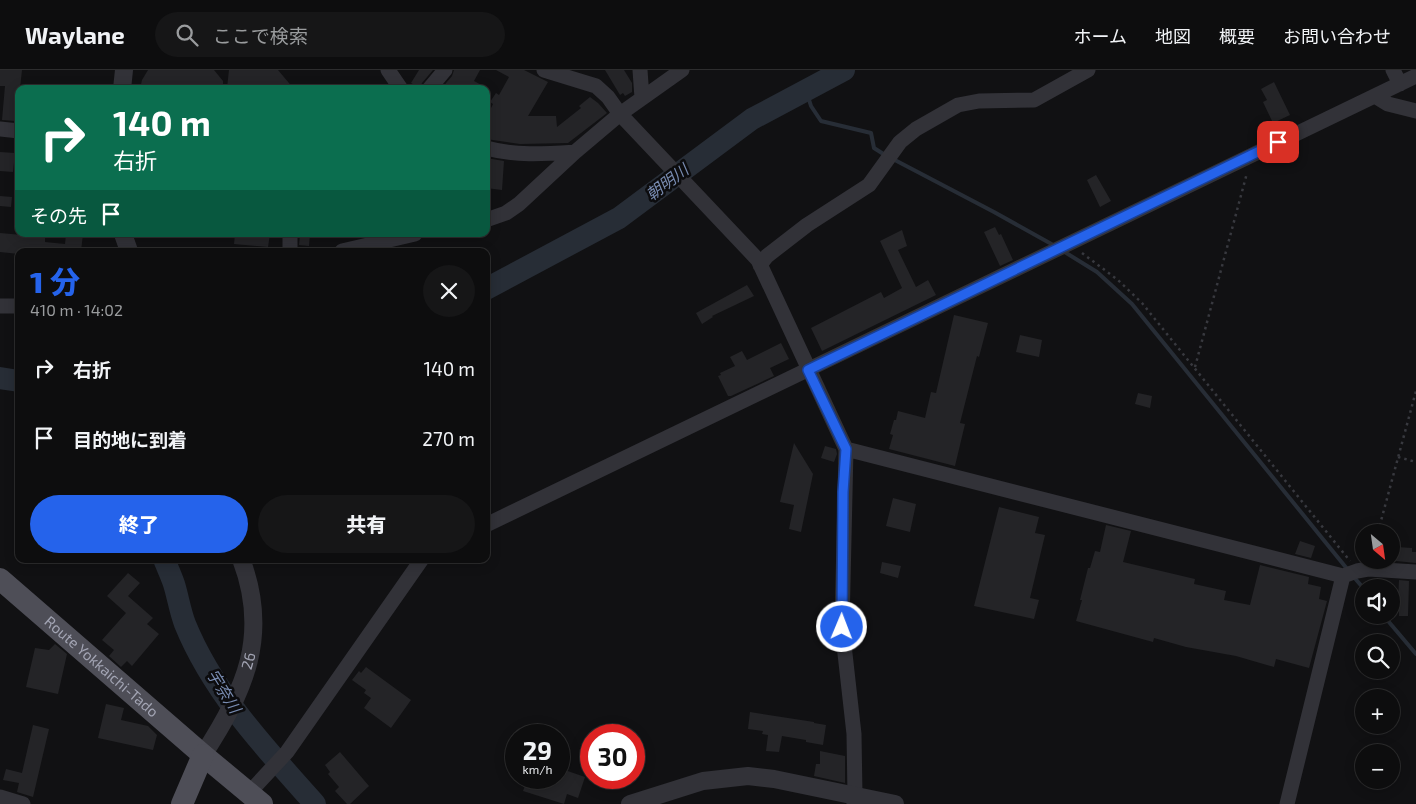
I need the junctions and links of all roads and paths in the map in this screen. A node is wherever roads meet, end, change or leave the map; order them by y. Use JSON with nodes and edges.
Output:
{"nodes":[{"id":1,"x":124,"y":70,"type":"edge"},
{"id":2,"x":388,"y":70,"type":"edge"},
{"id":3,"x":446,"y":70,"type":"edge"},
{"id":4,"x":544,"y":70,"type":"edge"},
{"id":5,"x":640,"y":70,"type":"edge"},
{"id":6,"x":1088,"y":70,"type":"edge"},
{"id":7,"x":674,"y":73,"type":"edge"},
{"id":8,"x":1416,"y":76,"type":"edge"},
{"id":9,"x":1397,"y":77,"type":"edge"},
{"id":10,"x":122,"y":85,"type":"edge"},
{"id":11,"x":398,"y":85,"type":"edge"},
{"id":12,"x":433,"y":85,"type":"edge"},
{"id":13,"x":1375,"y":96,"type":"junction"},
{"id":14,"x":642,"y":98,"type":"junction"},
{"id":15,"x":1416,"y":111,"type":"edge"},
{"id":16,"x":620,"y":114,"type":"junction"},
{"id":17,"x":0,"y":130,"type":"edge"},
{"id":18,"x":15,"y":131,"type":"edge"},
{"id":19,"x":490,"y":149,"type":"edge"},
{"id":20,"x":575,"y":152,"type":"junction"},
{"id":21,"x":1246,"y":157,"type":"junction"},
{"id":22,"x":490,"y":219,"type":"edge"},
{"id":23,"x":402,"y":237,"type":"edge"},
{"id":24,"x":1062,"y":247,"type":"junction"},
{"id":25,"x":355,"y":248,"type":"edge"},
{"id":26,"x":759,"y":262,"type":"junction"},
{"id":27,"x":0,"y":306,"type":"edge"},
{"id":28,"x":15,"y":306,"type":"edge"},
{"id":29,"x":1195,"y":367,"type":"junction"},
{"id":30,"x":808,"y":370,"type":"junction"},
{"id":31,"x":1416,"y":391,"type":"edge"},
{"id":32,"x":846,"y":449,"type":"junction"},
{"id":33,"x":1398,"y":457,"type":"junction"},
{"id":34,"x":1416,"y":462,"type":"edge"},
{"id":35,"x":490,"y":523,"type":"edge"},
{"id":36,"x":1380,"y":524,"type":"edge"},
{"id":37,"x":243,"y":563,"type":"edge"},
{"id":38,"x":419,"y":563,"type":"edge"},
{"id":39,"x":1416,"y":572,"type":"edge"},
{"id":40,"x":1351,"y":573,"type":"junction"},
{"id":41,"x":0,"y":578,"type":"edge"},
{"id":42,"x":203,"y":755,"type":"junction"},
{"id":43,"x":0,"y":797,"type":"edge"},
{"id":44,"x":255,"y":798,"type":"edge"},
{"id":45,"x":854,"y":800,"type":"edge"},
{"id":46,"x":23,"y":804,"type":"edge"},
{"id":47,"x":182,"y":804,"type":"edge"},
{"id":48,"x":630,"y":804,"type":"edge"},
{"id":49,"x":895,"y":804,"type":"edge"},
{"id":50,"x":1287,"y":804,"type":"edge"}],
"edges":[{"from":1,"to":10,"type":"street"},
{"from":2,"to":11,"type":"street"},
{"from":3,"to":12,"type":"street"},
{"from":4,"to":16,"type":"street"},
{"from":5,"to":14,"type":"street"},
{"from":6,"to":26,"type":"street"},
{"from":7,"to":14,"type":"street"},
{"from":8,"to":9,"type":"street"},
{"from":9,"to":13,"type":"street"},
{"from":13,"to":15,"type":"street"},
{"from":13,"to":21,"type":"street"},
{"from":14,"to":16,"type":"street"},
{"from":16,"to":20,"type":"street"},
{"from":16,"to":26,"type":"street"},
{"from":17,"to":18,"type":"street"},
{"from":19,"to":20,"type":"street"},
{"from":20,"to":22,"type":"street"},
{"from":21,"to":24,"type":"street"},
{"from":21,"to":29,"type":"path"},
{"from":23,"to":25,"type":"street"},
{"from":24,"to":29,"type":"path"},
{"from":24,"to":30,"type":"street"},
{"from":26,"to":30,"type":"street"},
{"from":27,"to":28,"type":"street"},
{"from":29,"to":40,"type":"path"},
{"from":30,"to":32,"type":"street"},
{"from":30,"to":35,"type":"street"},
{"from":31,"to":33,"type":"path"},
{"from":32,"to":40,"type":"street"},
{"from":32,"to":45,"type":"street"},
{"from":33,"to":34,"type":"path"},
{"from":33,"to":36,"type":"path"},
{"from":37,"to":42,"type":"street","name":"26"},
{"from":38,"to":44,"type":"street"},
{"from":39,"to":40,"type":"street"},
{"from":40,"to":50,"type":"street"},
{"from":41,"to":42,"type":"main road","name":"Route Yokkaichi-Tado"},
{"from":42,"to":44,"type":"main road","name":"Route Yokkaichi-Tado"},
{"from":42,"to":47,"type":"main road"},
{"from":43,"to":46,"type":"street"},
{"from":45,"to":48,"type":"street"},
{"from":45,"to":49,"type":"street"}]}
